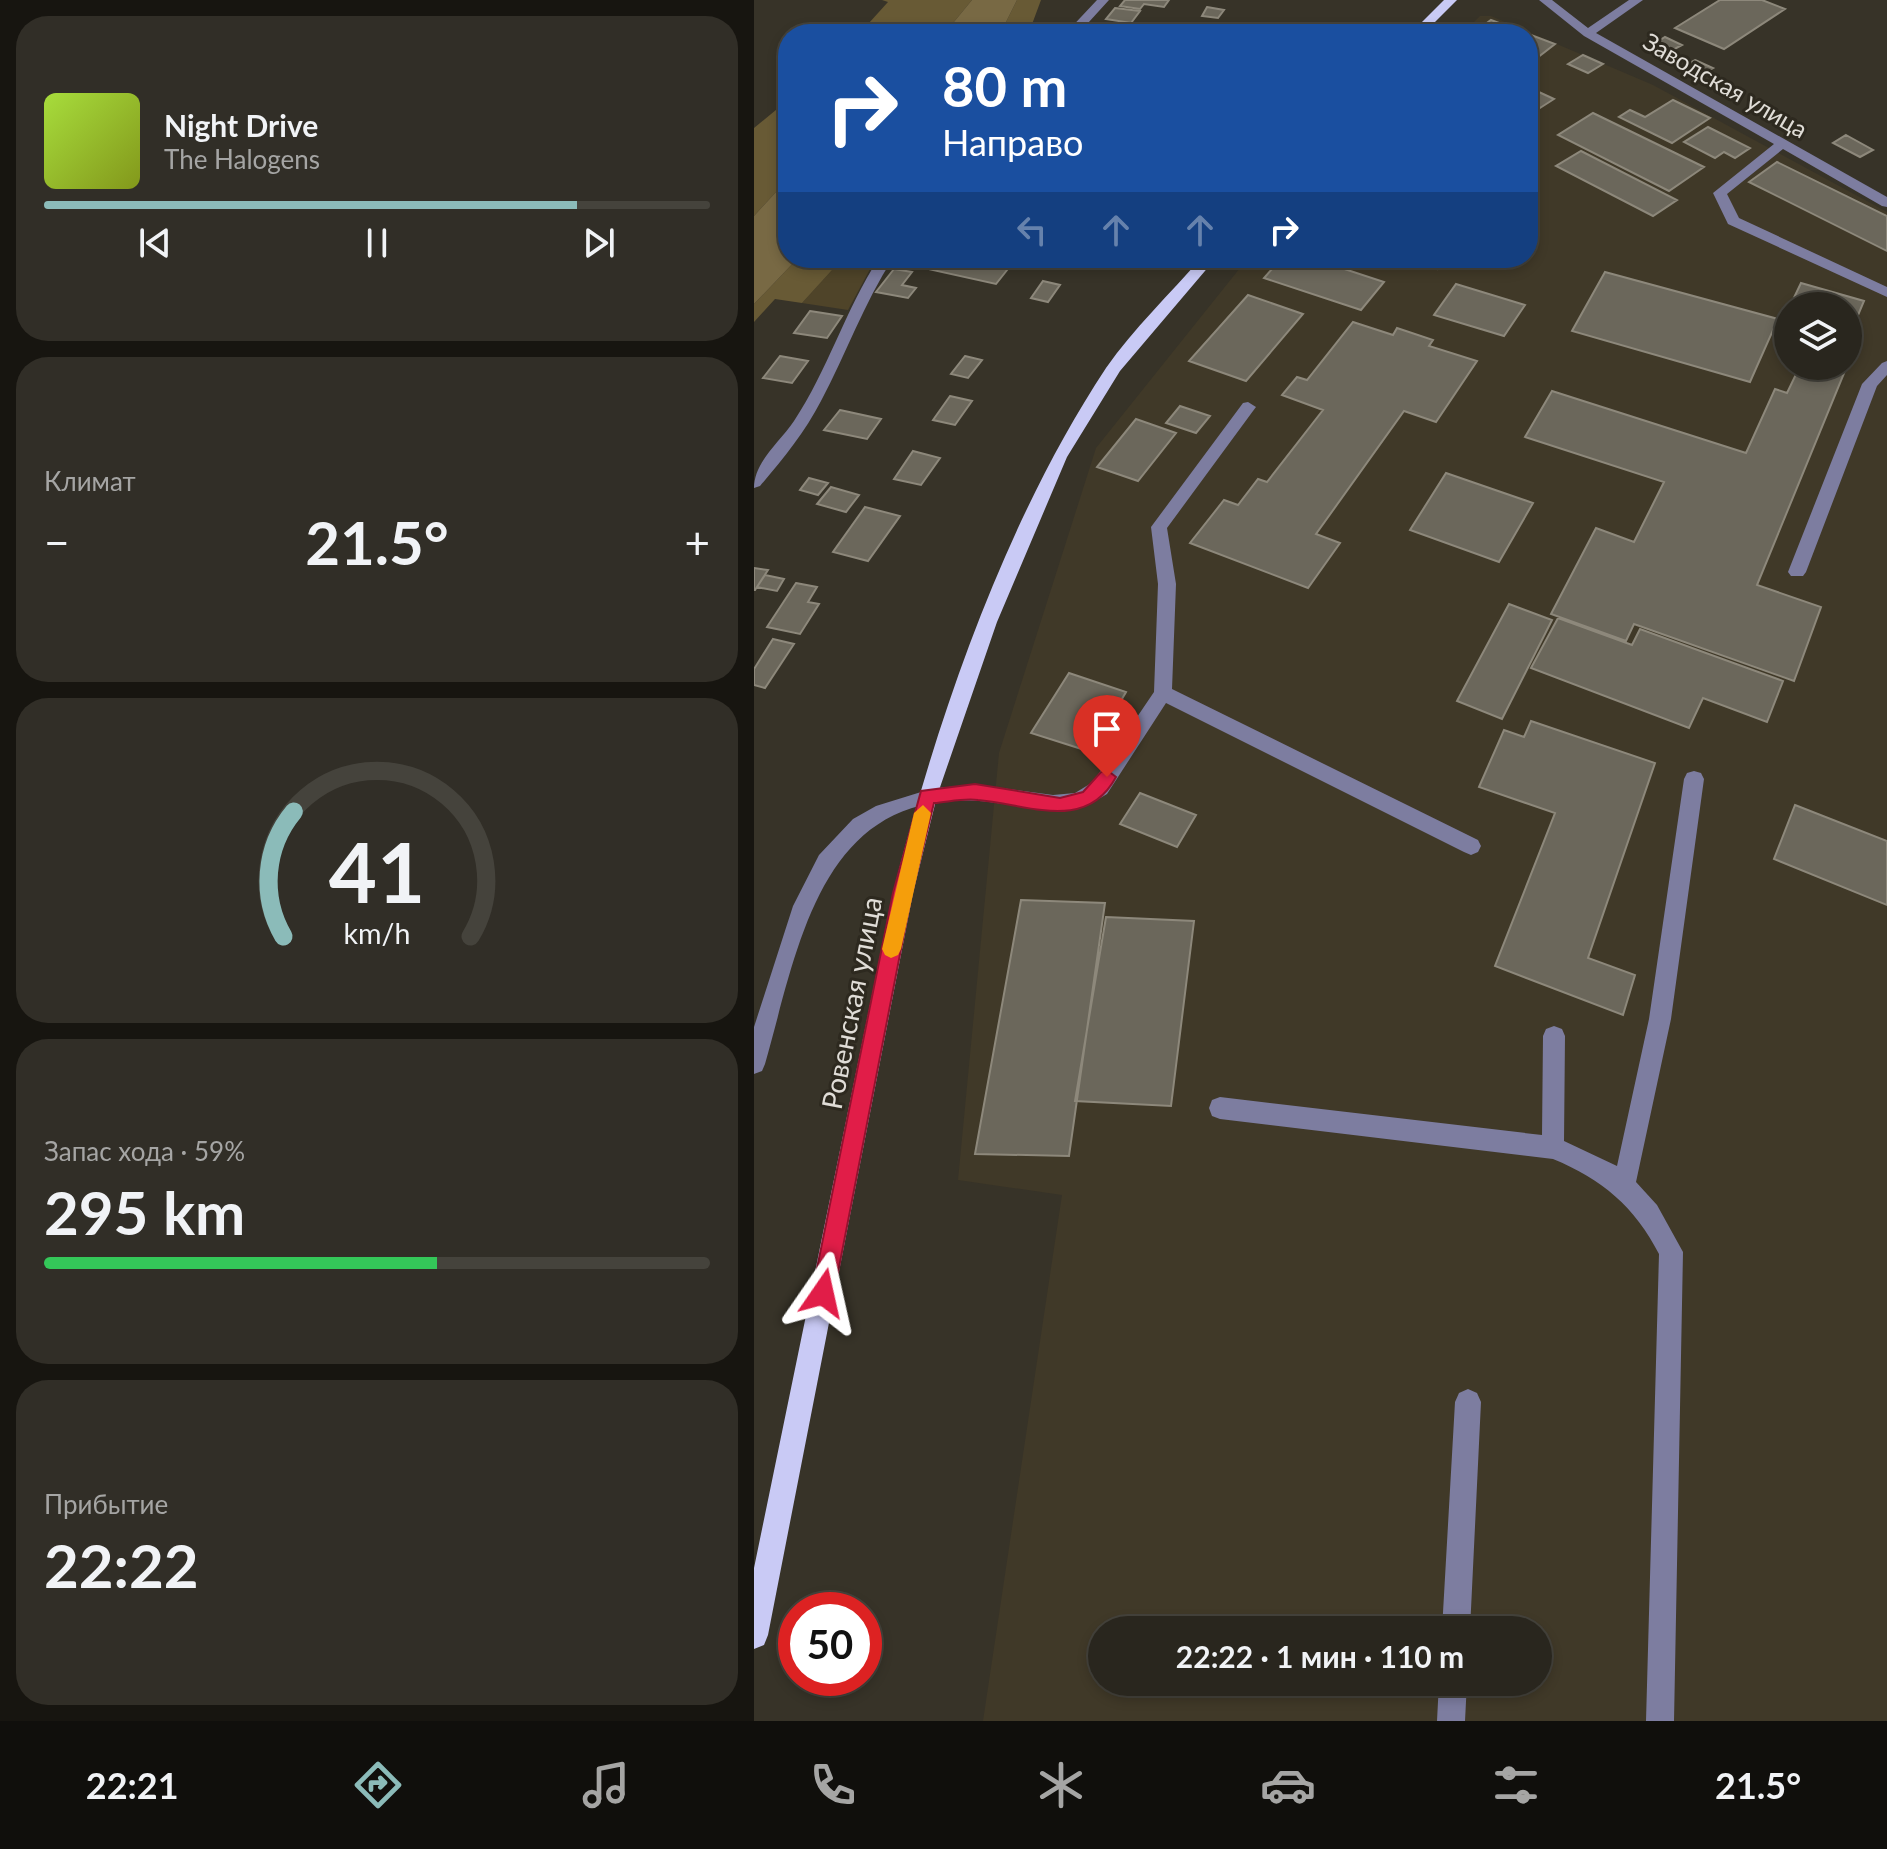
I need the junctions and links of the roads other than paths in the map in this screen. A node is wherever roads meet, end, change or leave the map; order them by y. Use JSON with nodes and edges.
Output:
{"nodes":[{"id":1,"x":1103,"y":0,"type":"edge"},
{"id":2,"x":1451,"y":0,"type":"edge"},
{"id":3,"x":1545,"y":0,"type":"edge"},
{"id":4,"x":1637,"y":0,"type":"edge"},
{"id":5,"x":1080,"y":24,"type":"edge"},
{"id":6,"x":1426,"y":24,"type":"edge"},
{"id":7,"x":1588,"y":33,"type":"junction"},
{"id":8,"x":1782,"y":144,"type":"junction"},
{"id":9,"x":1887,"y":203,"type":"edge"},
{"id":10,"x":879,"y":268,"type":"edge"},
{"id":11,"x":1200,"y":268,"type":"edge"},
{"id":12,"x":1887,"y":293,"type":"edge"},
{"id":13,"x":1887,"y":366,"type":"edge"},
{"id":14,"x":1248,"y":407,"type":"dead end"},
{"id":15,"x":754,"y":482,"type":"edge"},
{"id":16,"x":1797,"y":572,"type":"dead end"},
{"id":17,"x":1163,"y":693,"type":"junction"},
{"id":18,"x":1694,"y":779,"type":"dead end"},
{"id":19,"x":927,"y":796,"type":"junction"},
{"id":20,"x":1471,"y":846,"type":"dead end"},
{"id":21,"x":1554,"y":1036,"type":"dead end"},
{"id":22,"x":754,"y":1064,"type":"edge"},
{"id":23,"x":1220,"y":1108,"type":"dead end"},
{"id":24,"x":1553,"y":1148,"type":"junction"},
{"id":25,"x":1624,"y":1185,"type":"junction"},
{"id":26,"x":1468,"y":1402,"type":"dead end"},
{"id":27,"x":1457,"y":1616,"type":"edge"},
{"id":28,"x":754,"y":1635,"type":"edge"},
{"id":29,"x":1452,"y":1696,"type":"edge"},
{"id":30,"x":1451,"y":1721,"type":"edge"},
{"id":31,"x":1660,"y":1721,"type":"edge"}],
"edges":[{"from":1,"to":5,"type":"street"},
{"from":2,"to":6,"type":"main road"},
{"from":3,"to":7,"type":"street","name":"Заводская улица"},
{"from":4,"to":7,"type":"street"},
{"from":7,"to":8,"type":"street","name":"Заводская улица"},
{"from":8,"to":9,"type":"street","name":"Заводская улица"},
{"from":8,"to":12,"type":"street"},
{"from":10,"to":15,"type":"street"},
{"from":11,"to":19,"type":"main road","name":"Ровенская улица"},
{"from":13,"to":16,"type":"street"},
{"from":14,"to":17,"type":"street"},
{"from":17,"to":19,"type":"street"},
{"from":17,"to":20,"type":"street"},
{"from":18,"to":25,"type":"street"},
{"from":19,"to":22,"type":"street"},
{"from":19,"to":28,"type":"main road","name":"Ровенская улица"},
{"from":21,"to":24,"type":"street"},
{"from":23,"to":24,"type":"street"},
{"from":24,"to":25,"type":"street"},
{"from":25,"to":31,"type":"street"},
{"from":26,"to":27,"type":"street"},
{"from":29,"to":30,"type":"street"}]}
